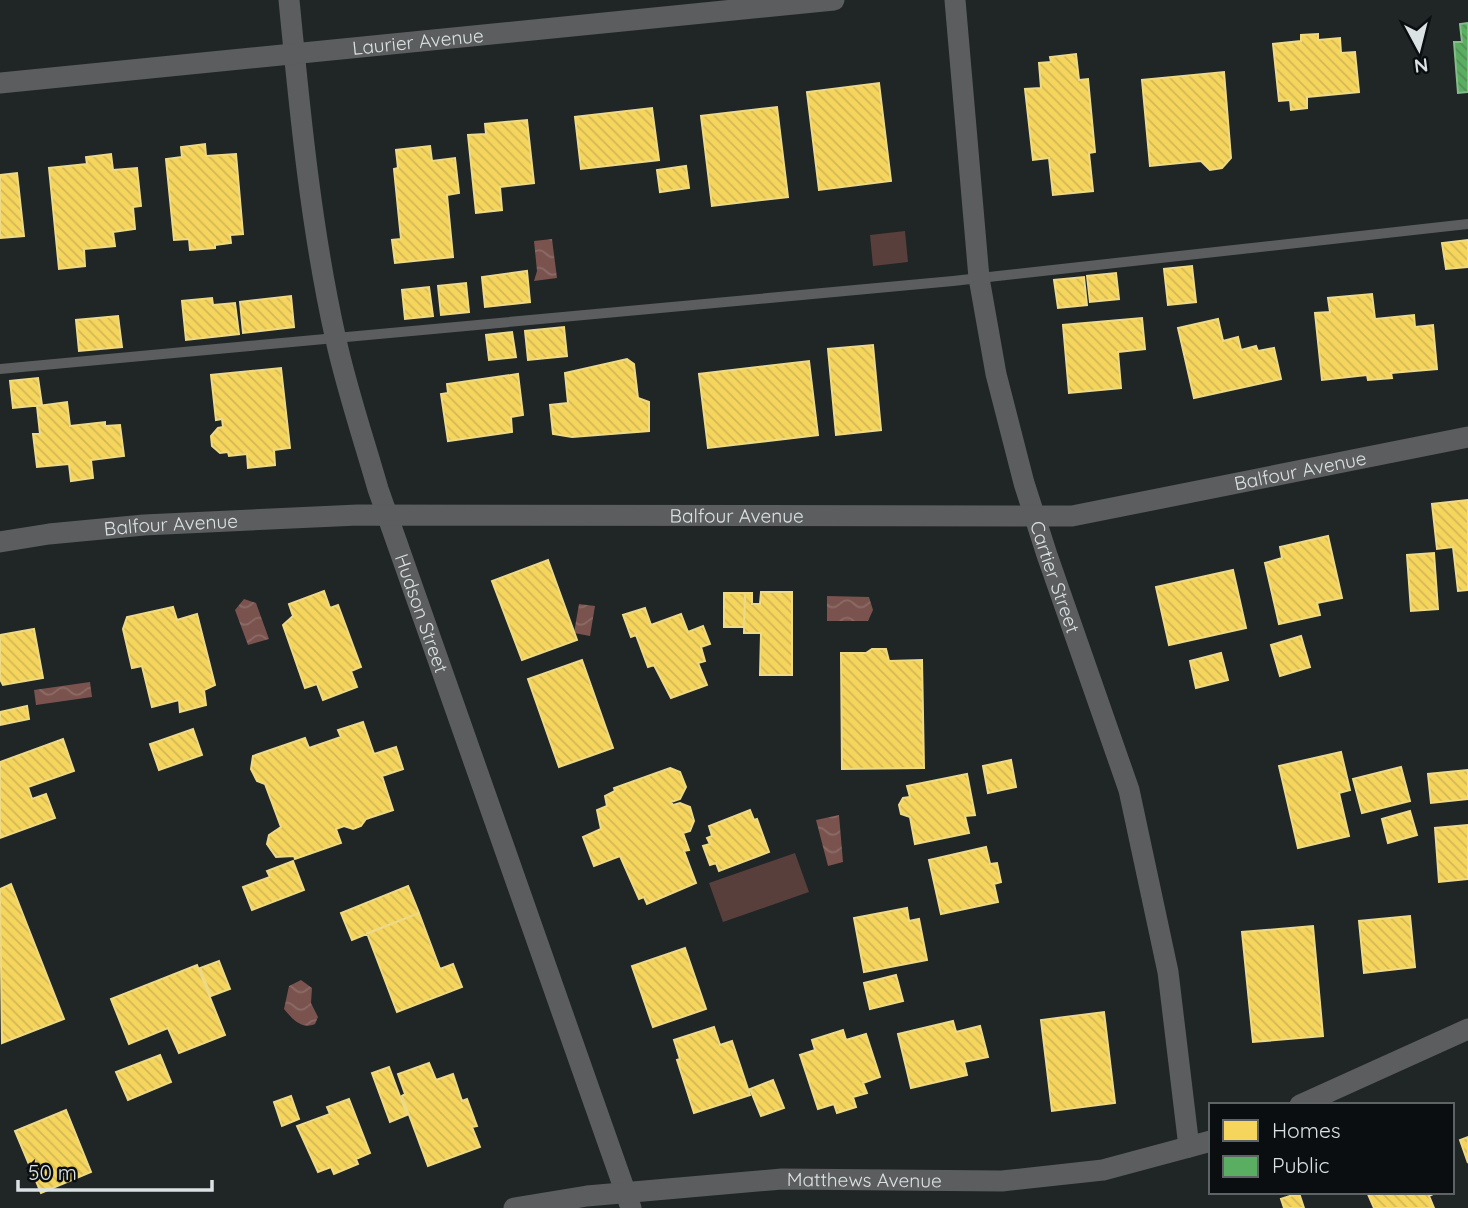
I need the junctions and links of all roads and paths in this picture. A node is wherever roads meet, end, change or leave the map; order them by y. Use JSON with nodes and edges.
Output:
{"nodes":[{"id":1,"x":289,"y":0,"type":"edge"},
{"id":2,"x":834,"y":0,"type":"edge"},
{"id":3,"x":955,"y":0,"type":"edge"},
{"id":4,"x":295,"y":55,"type":"junction"},
{"id":5,"x":0,"y":83,"type":"edge"},
{"id":6,"x":1468,"y":224,"type":"edge"},
{"id":7,"x":979,"y":278,"type":"junction"},
{"id":8,"x":336,"y":339,"type":"junction"},
{"id":9,"x":0,"y":369,"type":"edge"},
{"id":10,"x":1468,"y":437,"type":"edge"},
{"id":11,"x":387,"y":514,"type":"junction"},
{"id":12,"x":1035,"y":517,"type":"junction"},
{"id":13,"x":0,"y":542,"type":"edge"},
{"id":14,"x":1468,"y":1029,"type":"edge"},
{"id":15,"x":1304,"y":1103,"type":"edge"},
{"id":16,"x":1209,"y":1142,"type":"edge"},
{"id":17,"x":1189,"y":1147,"type":"junction"},
{"id":18,"x":628,"y":1200,"type":"edge"},
{"id":19,"x":514,"y":1208,"type":"edge"}],
"edges":[{"from":1,"to":4,"type":"street","name":"Hudson Street"},
{"from":2,"to":4,"type":"street","name":"Laurier Avenue"},
{"from":3,"to":7,"type":"street","name":"Cartier Street"},
{"from":4,"to":5,"type":"street","name":"Laurier Avenue"},
{"from":4,"to":8,"type":"street","name":"Hudson Street"},
{"from":6,"to":7,"type":"lane"},
{"from":7,"to":8,"type":"lane"},
{"from":7,"to":12,"type":"street","name":"Cartier Street"},
{"from":8,"to":9,"type":"lane"},
{"from":8,"to":11,"type":"street","name":"Hudson Street"},
{"from":10,"to":12,"type":"street","name":"Balfour Avenue"},
{"from":11,"to":12,"type":"street","name":"Balfour Avenue"},
{"from":11,"to":13,"type":"street","name":"Balfour Avenue"},
{"from":11,"to":18,"type":"street","name":"Hudson Street"},
{"from":12,"to":17,"type":"street","name":"Cartier Street"},
{"from":14,"to":15,"type":"street"},
{"from":16,"to":17,"type":"street","name":"Matthews Avenue"},
{"from":17,"to":18,"type":"street","name":"Matthews Avenue"},
{"from":18,"to":19,"type":"street","name":"Matthews Avenue"}]}
